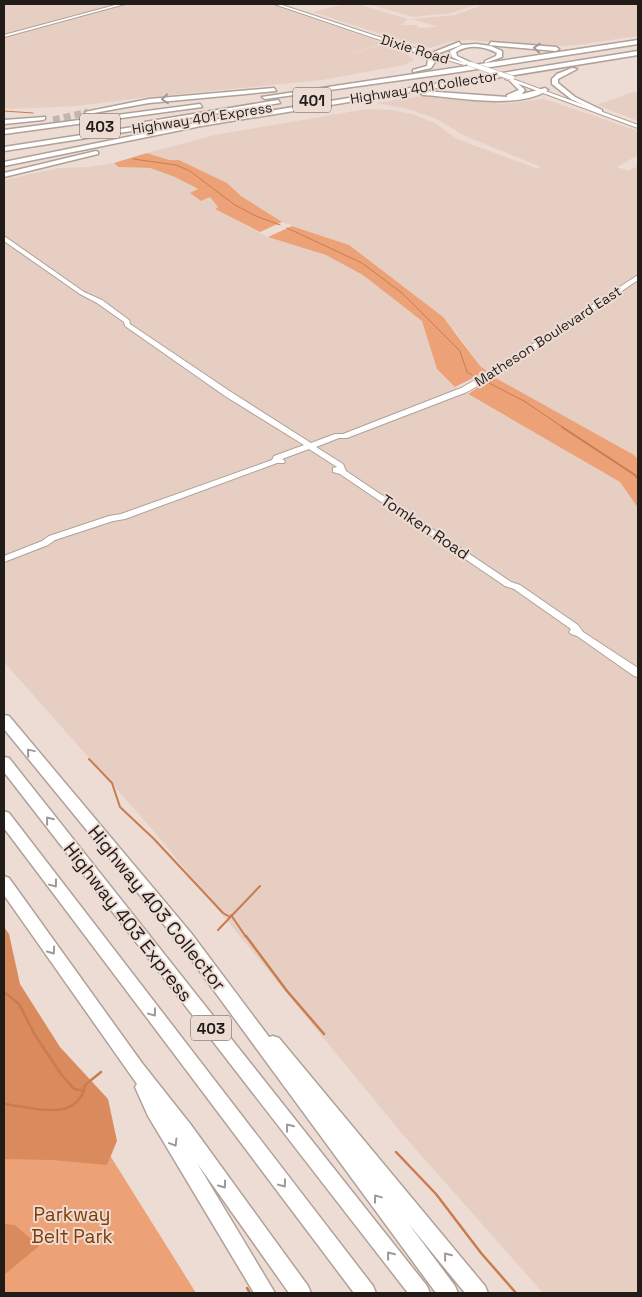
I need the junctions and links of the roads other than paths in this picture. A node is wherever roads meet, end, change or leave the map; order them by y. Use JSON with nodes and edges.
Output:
{"nodes":[{"id":1,"x":123,"y":4,"type":"edge"},
{"id":2,"x":276,"y":4,"type":"edge"},
{"id":3,"x":282,"y":4,"type":"edge"},
{"id":4,"x":312,"y":13,"type":"junction"},
{"id":5,"x":293,"y":16,"type":"dead end"},
{"id":6,"x":4,"y":36,"type":"edge"},
{"id":7,"x":638,"y":44,"type":"edge"},
{"id":8,"x":406,"y":46,"type":"junction"},
{"id":9,"x":433,"y":53,"type":"junction"},
{"id":10,"x":638,"y":54,"type":"edge"},
{"id":11,"x":468,"y":64,"type":"junction"},
{"id":12,"x":530,"y":71,"type":"junction"},
{"id":13,"x":510,"y":79,"type":"junction"},
{"id":14,"x":370,"y":80,"type":"junction"},
{"id":15,"x":543,"y":91,"type":"junction"},
{"id":16,"x":259,"y":98,"type":"junction"},
{"id":17,"x":233,"y":101,"type":"dead end"},
{"id":18,"x":206,"y":105,"type":"dead end"},
{"id":19,"x":600,"y":111,"type":"junction"},
{"id":20,"x":88,"y":112,"type":"tunnel mouth"},
{"id":21,"x":196,"y":115,"type":"junction"},
{"id":22,"x":53,"y":118,"type":"junction"},
{"id":23,"x":4,"y":123,"type":"edge"},
{"id":24,"x":638,"y":125,"type":"edge"},
{"id":25,"x":4,"y":131,"type":"edge"},
{"id":26,"x":140,"y":136,"type":"junction"},
{"id":27,"x":4,"y":138,"type":"edge"},
{"id":28,"x":72,"y":138,"type":"joint"},
{"id":29,"x":4,"y":148,"type":"edge"},
{"id":30,"x":4,"y":164,"type":"edge"},
{"id":31,"x":4,"y":169,"type":"edge"},
{"id":32,"x":4,"y":175,"type":"edge"},
{"id":33,"x":4,"y":238,"type":"edge"},
{"id":34,"x":638,"y":276,"type":"edge"},
{"id":35,"x":309,"y":449,"type":"junction"},
{"id":36,"x":4,"y":558,"type":"edge"},
{"id":37,"x":638,"y":673,"type":"edge"},
{"id":38,"x":4,"y":720,"type":"edge"},
{"id":39,"x":4,"y":762,"type":"edge"},
{"id":40,"x":4,"y":817,"type":"edge"},
{"id":41,"x":4,"y":883,"type":"edge"},
{"id":42,"x":185,"y":938,"type":"junction"},
{"id":43,"x":136,"y":1069,"type":"junction"},
{"id":44,"x":265,"y":1293,"type":"edge"},
{"id":45,"x":302,"y":1293,"type":"edge"},
{"id":46,"x":366,"y":1293,"type":"edge"},
{"id":47,"x":420,"y":1293,"type":"edge"},
{"id":48,"x":448,"y":1293,"type":"edge"},
{"id":49,"x":478,"y":1293,"type":"edge"}],
"edges":[{"from":1,"to":6,"type":"main road"},
{"from":2,"to":4,"type":"main road","name":"Dixie Road"},
{"from":3,"to":4,"type":"main road","name":"Dixie Road"},
{"from":4,"to":5,"type":"main road"},
{"from":4,"to":8,"type":"main road","name":"Dixie Road"},
{"from":4,"to":9,"type":"main road","name":"Dixie Road"},
{"from":7,"to":9,"type":"highway","one_way":true},
{"from":7,"to":16,"type":"highway","name":"Highway 401 Collector","number":"401"},
{"from":7,"to":21,"type":"highway","name":"Highway 401 Express","number":"401"},
{"from":7,"to":28,"type":"highway","name":"Highway 401 Express","number":"401"},
{"from":8,"to":9,"type":"main road","name":"Dixie Road"},
{"from":8,"to":14,"type":"highway"},
{"from":9,"to":11,"type":"main road","name":"Dixie Road"},
{"from":10,"to":12,"type":"highway","name":"Highway 401 Collector","number":"401"},
{"from":10,"to":19,"type":"highway"},
{"from":11,"to":13,"type":"main road","name":"Dixie Road","bridge":true},
{"from":11,"to":14,"type":"highway"},
{"from":12,"to":13,"type":"highway"},
{"from":12,"to":26,"type":"highway","name":"Highway 401 Collector","number":"401"},
{"from":13,"to":15,"type":"main road","name":"Dixie Road"},
{"from":14,"to":20,"type":"highway","one_way":true},
{"from":15,"to":19,"type":"main road","name":"Dixie Road"},
{"from":15,"to":24,"type":"main road","name":"Dixie Road"},
{"from":15,"to":32,"type":"highway"},
{"from":16,"to":17,"type":"highway","name":"Highway 401 Collector","number":"401"},
{"from":16,"to":22,"type":"highway"},
{"from":18,"to":25,"type":"highway"},
{"from":19,"to":24,"type":"main road","name":"Dixie Road"},
{"from":21,"to":27,"type":"highway","number":"403"},
{"from":21,"to":29,"type":"highway","name":"Highway 401 Express","number":"401"},
{"from":22,"to":23,"type":"highway"},
{"from":22,"to":25,"type":"highway"},
{"from":26,"to":30,"type":"highway","name":"Highway 401 Collector","number":"401"},
{"from":26,"to":31,"type":"highway"},
{"from":28,"to":29,"type":"highway","number":"403"},
{"from":33,"to":35,"type":"main road","name":"Tomken Road"},
{"from":34,"to":35,"type":"main road","name":"Matheson Boulevard East"},
{"from":35,"to":36,"type":"main road","name":"Matheson Boulevard East"},
{"from":35,"to":37,"type":"main road","name":"Tomken Road"},
{"from":42,"to":38,"type":"highway","name":"Highway 403 Collector","number":"403","one_way":true},
{"from":47,"to":39,"type":"highway","name":"Highway 403 Express","number":"403","one_way":true},
{"from":40,"to":46,"type":"highway","name":"Highway 403 Express","number":"403","one_way":true},
{"from":41,"to":43,"type":"highway","one_way":true},
{"from":48,"to":42,"type":"highway","name":"Highway 403 Collector","number":"403","one_way":true},
{"from":49,"to":42,"type":"highway","one_way":true},
{"from":43,"to":44,"type":"highway","one_way":true},
{"from":43,"to":45,"type":"highway","one_way":true}]}
